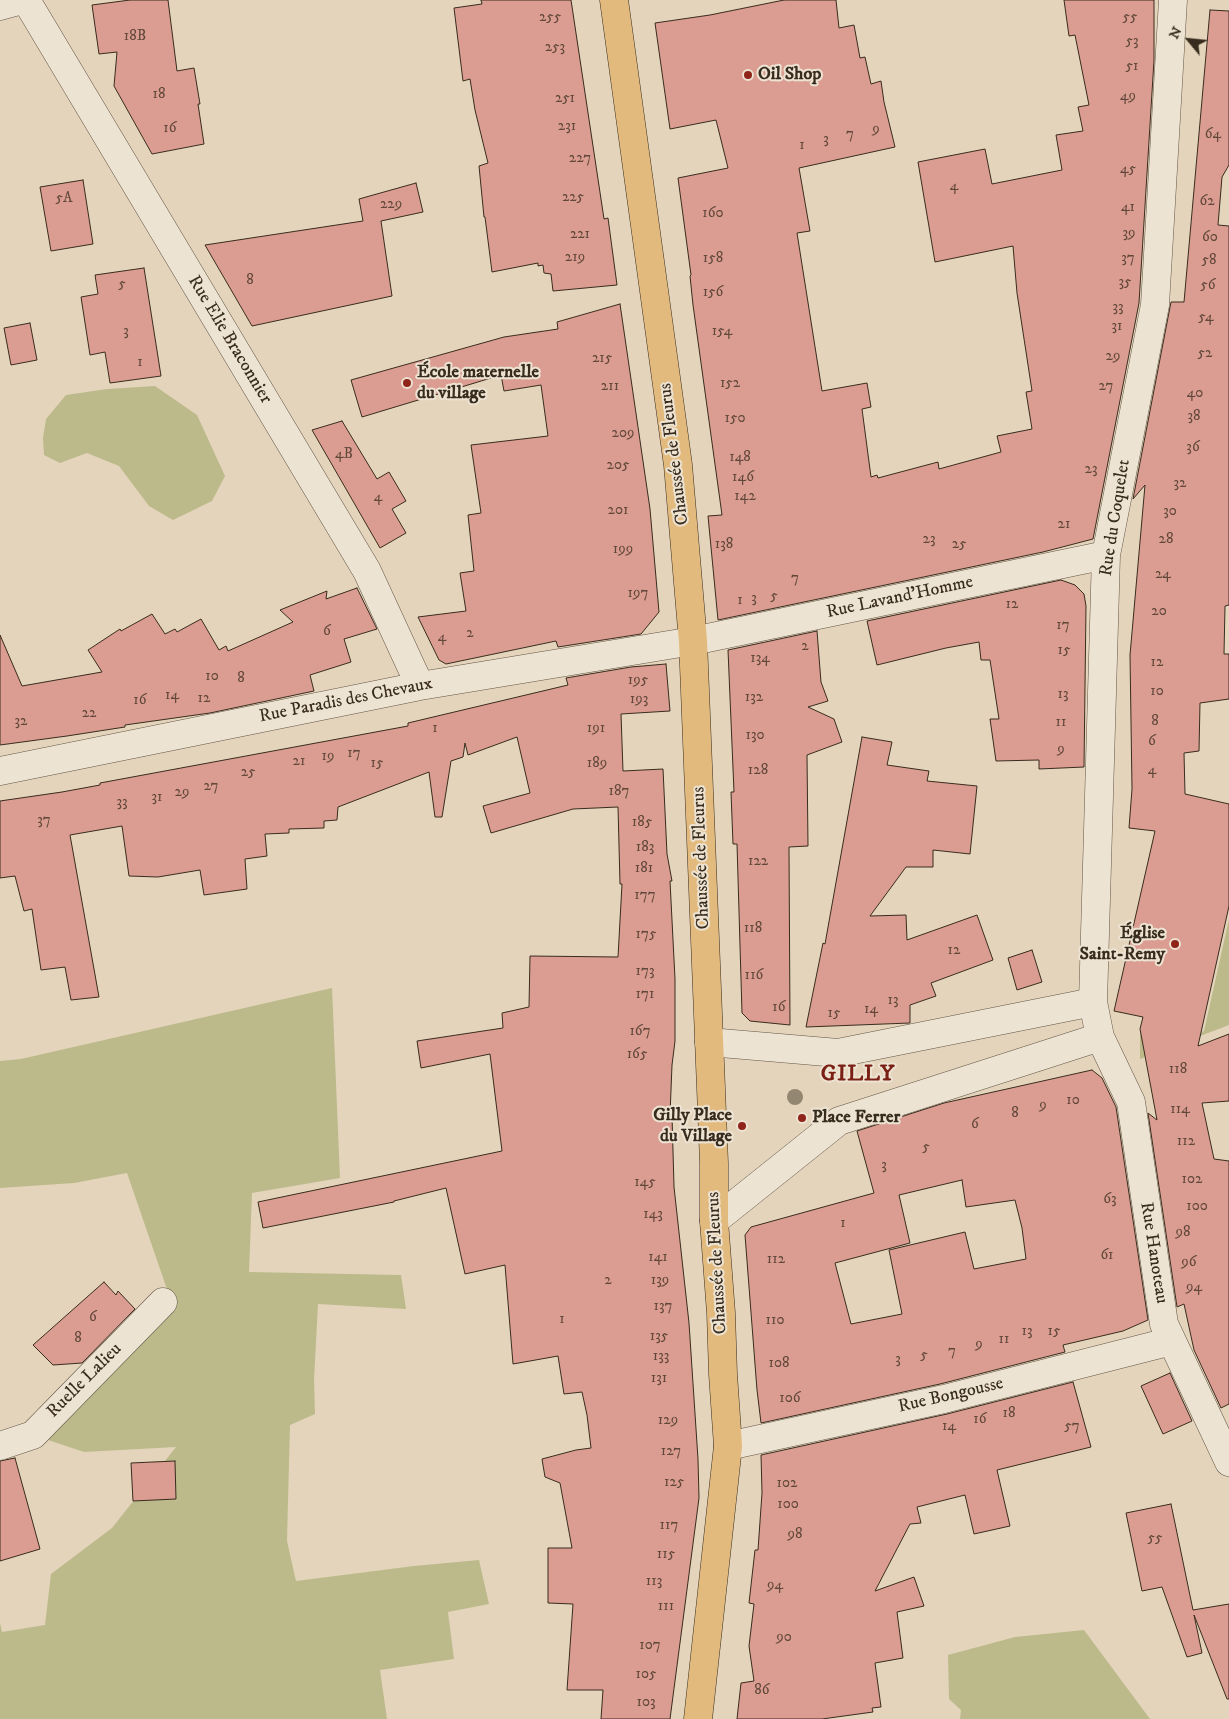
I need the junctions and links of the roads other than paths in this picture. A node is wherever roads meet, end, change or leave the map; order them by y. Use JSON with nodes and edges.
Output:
{"nodes":[{"id":1,"x":24,"y":0,"type":"edge"},
{"id":2,"x":614,"y":0,"type":"edge"},
{"id":3,"x":1173,"y":0,"type":"edge"},
{"id":4,"x":0,"y":6,"type":"edge"},
{"id":5,"x":1106,"y":556,"type":"junction"},
{"id":6,"x":693,"y":641,"type":"junction"},
{"id":7,"x":420,"y":686,"type":"junction"},
{"id":8,"x":0,"y":771,"type":"edge"},
{"id":9,"x":1092,"y":1002,"type":"junction"},
{"id":10,"x":1100,"y":1037,"type":"junction"},
{"id":11,"x":709,"y":1042,"type":"junction"},
{"id":12,"x":714,"y":1221,"type":"junction"},
{"id":13,"x":163,"y":1302,"type":"dead end"},
{"id":14,"x":1172,"y":1341,"type":"junction"},
{"id":15,"x":0,"y":1446,"type":"edge"},
{"id":16,"x":728,"y":1446,"type":"junction"},
{"id":17,"x":1229,"y":1462,"type":"edge"},
{"id":18,"x":698,"y":1719,"type":"edge"}],
"edges":[{"from":1,"to":4,"type":"street"},
{"from":1,"to":7,"type":"street","name":"Rue Elie Braconnier"},
{"from":2,"to":6,"type":"main road","name":"Chaussée de Fleurus"},
{"from":3,"to":5,"type":"street","name":"Rue du Coquelet"},
{"from":5,"to":6,"type":"street","name":"Rue Lavand'Homme"},
{"from":5,"to":9,"type":"street","name":"Rue du Coquelet"},
{"from":6,"to":7,"type":"street","name":"Rue Paradis des Chevaux"},
{"from":6,"to":11,"type":"main road","name":"Chaussée de Fleurus"},
{"from":7,"to":8,"type":"street","name":"Rue Paradis des Chevaux"},
{"from":9,"to":10,"type":"street","name":"Rue du Coquelet"},
{"from":9,"to":11,"type":"street"},
{"from":10,"to":12,"type":"street"},
{"from":10,"to":14,"type":"street","name":"Rue Hanoteau"},
{"from":11,"to":12,"type":"main road","name":"Chaussée de Fleurus"},
{"from":12,"to":16,"type":"main road","name":"Chaussée de Fleurus"},
{"from":13,"to":15,"type":"street","name":"Ruelle Lalieu"},
{"from":14,"to":16,"type":"street","name":"Rue Bongousse"},
{"from":14,"to":17,"type":"street","name":"Rue Hanoteau"},
{"from":16,"to":18,"type":"main road","name":"Chaussée de Fleurus"}]}
